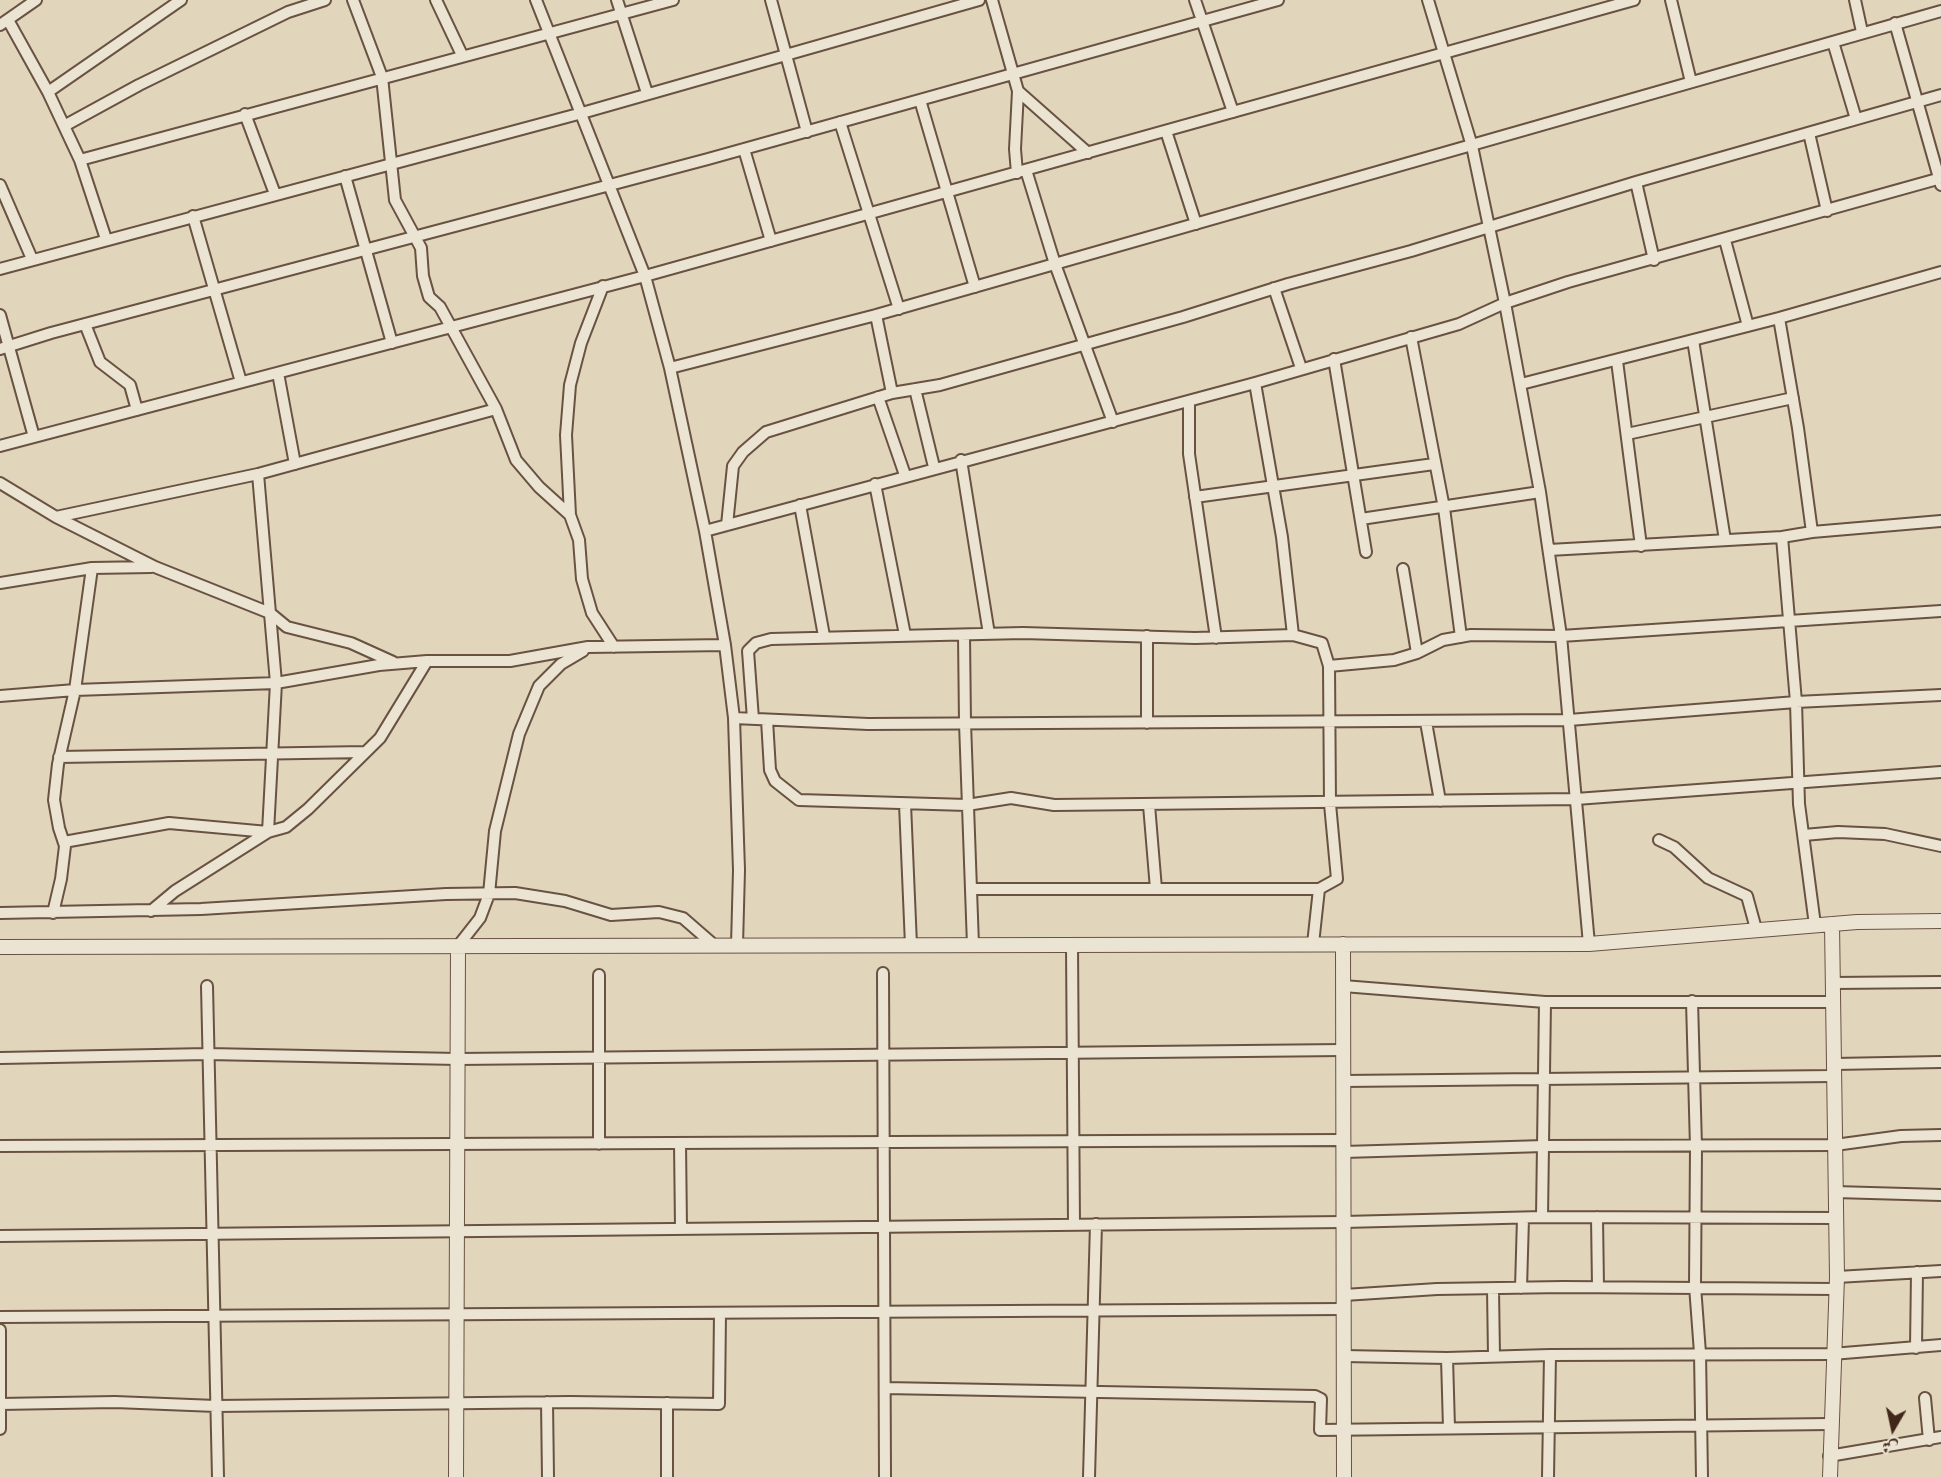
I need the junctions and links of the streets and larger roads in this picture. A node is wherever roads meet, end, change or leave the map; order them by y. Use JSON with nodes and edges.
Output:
{"nodes":[{"id":1,"x":36,"y":0,"type":"edge"},
{"id":2,"x":181,"y":0,"type":"edge"},
{"id":3,"x":326,"y":0,"type":"edge"},
{"id":4,"x":353,"y":0,"type":"edge"},
{"id":5,"x":436,"y":0,"type":"edge"},
{"id":6,"x":536,"y":0,"type":"edge"},
{"id":7,"x":617,"y":0,"type":"edge"},
{"id":8,"x":673,"y":0,"type":"edge"},
{"id":9,"x":771,"y":0,"type":"edge"},
{"id":10,"x":979,"y":0,"type":"edge"},
{"id":11,"x":992,"y":0,"type":"edge"},
{"id":12,"x":1195,"y":0,"type":"edge"},
{"id":13,"x":1278,"y":0,"type":"edge"},
{"id":14,"x":1428,"y":0,"type":"edge"},
{"id":15,"x":1634,"y":0,"type":"edge"},
{"id":16,"x":1671,"y":0,"type":"edge"},
{"id":17,"x":1855,"y":0,"type":"edge"},
{"id":18,"x":1941,"y":11,"type":"edge"},
{"id":19,"x":622,"y":13,"type":"junction"},
{"id":20,"x":1201,"y":20,"type":"junction"},
{"id":21,"x":4,"y":23,"type":"edge"},
{"id":22,"x":1895,"y":23,"type":"junction"},
{"id":23,"x":550,"y":32,"type":"junction"},
{"id":24,"x":1862,"y":32,"type":"junction"},
{"id":25,"x":1833,"y":42,"type":"junction"},
{"id":26,"x":1442,"y":52,"type":"junction"},
{"id":27,"x":787,"y":54,"type":"junction"},
{"id":28,"x":462,"y":55,"type":"junction"},
{"id":29,"x":1011,"y":73,"type":"junction"},
{"id":30,"x":382,"y":77,"type":"junction"},
{"id":31,"x":1691,"y":82,"type":"junction"},
{"id":32,"x":1018,"y":91,"type":"junction"},
{"id":33,"x":48,"y":92,"type":"junction"},
{"id":34,"x":647,"y":93,"type":"junction"},
{"id":35,"x":1941,"y":95,"type":"edge"},
{"id":36,"x":920,"y":100,"type":"junction"},
{"id":37,"x":1917,"y":102,"type":"junction"},
{"id":38,"x":1233,"y":112,"type":"junction"},
{"id":39,"x":582,"y":113,"type":"junction"},
{"id":40,"x":245,"y":114,"type":"junction"},
{"id":41,"x":1856,"y":119,"type":"junction"},
{"id":42,"x":840,"y":122,"type":"junction"},
{"id":43,"x":64,"y":126,"type":"junction"},
{"id":44,"x":1166,"y":131,"type":"junction"},
{"id":45,"x":807,"y":132,"type":"junction"},
{"id":46,"x":1809,"y":133,"type":"junction"},
{"id":47,"x":1472,"y":146,"type":"junction"},
{"id":48,"x":744,"y":149,"type":"junction"},
{"id":49,"x":1088,"y":153,"type":"junction"},
{"id":50,"x":80,"y":160,"type":"junction"},
{"id":51,"x":390,"y":164,"type":"junction"},
{"id":52,"x":1021,"y":172,"type":"junction"},
{"id":53,"x":345,"y":176,"type":"junction"},
{"id":54,"x":1940,"y":181,"type":"edge"},
{"id":55,"x":1636,"y":182,"type":"junction"},
{"id":56,"x":610,"y":184,"type":"junction"},
{"id":57,"x":0,"y":185,"type":"edge"},
{"id":58,"x":946,"y":193,"type":"junction"},
{"id":59,"x":275,"y":194,"type":"junction"},
{"id":60,"x":1827,"y":211,"type":"junction"},
{"id":61,"x":868,"y":214,"type":"junction"},
{"id":62,"x":194,"y":216,"type":"junction"},
{"id":63,"x":1196,"y":224,"type":"junction"},
{"id":64,"x":1487,"y":226,"type":"junction"},
{"id":65,"x":415,"y":236,"type":"junction"},
{"id":66,"x":106,"y":239,"type":"junction"},
{"id":67,"x":1725,"y":240,"type":"junction"},
{"id":68,"x":771,"y":241,"type":"junction"},
{"id":69,"x":364,"y":250,"type":"junction"},
{"id":70,"x":32,"y":258,"type":"junction"},
{"id":71,"x":1654,"y":260,"type":"junction"},
{"id":72,"x":1055,"y":264,"type":"junction"},
{"id":73,"x":0,"y":268,"type":"edge"},
{"id":74,"x":1941,"y":272,"type":"edge"},
{"id":75,"x":645,"y":276,"type":"junction"},
{"id":76,"x":603,"y":286,"type":"junction"},
{"id":77,"x":975,"y":287,"type":"junction"},
{"id":78,"x":1274,"y":288,"type":"junction"},
{"id":79,"x":215,"y":290,"type":"junction"},
{"id":80,"x":1505,"y":303,"type":"junction"},
{"id":81,"x":899,"y":309,"type":"junction"},
{"id":82,"x":0,"y":315,"type":"edge"},
{"id":83,"x":876,"y":315,"type":"junction"},
{"id":84,"x":1779,"y":318,"type":"junction"},
{"id":85,"x":85,"y":324,"type":"junction"},
{"id":86,"x":1748,"y":326,"type":"junction"},
{"id":87,"x":451,"y":327,"type":"junction"},
{"id":88,"x":1411,"y":338,"type":"junction"},
{"id":89,"x":1693,"y":340,"type":"junction"},
{"id":90,"x":392,"y":343,"type":"junction"},
{"id":91,"x":1085,"y":344,"type":"junction"},
{"id":92,"x":4,"y":347,"type":"edge"},
{"id":93,"x":1334,"y":359,"type":"junction"},
{"id":94,"x":1617,"y":361,"type":"junction"},
{"id":95,"x":670,"y":368,"type":"junction"},
{"id":96,"x":1301,"y":368,"type":"junction"},
{"id":97,"x":278,"y":372,"type":"junction"},
{"id":98,"x":241,"y":382,"type":"junction"},
{"id":99,"x":1256,"y":383,"type":"junction"},
{"id":100,"x":1521,"y":384,"type":"junction"},
{"id":101,"x":915,"y":389,"type":"junction"},
{"id":102,"x":892,"y":393,"type":"junction"},
{"id":103,"x":878,"y":397,"type":"junction"},
{"id":104,"x":1793,"y":398,"type":"junction"},
{"id":105,"x":1189,"y":402,"type":"junction"},
{"id":106,"x":496,"y":409,"type":"junction"},
{"id":107,"x":137,"y":410,"type":"junction"},
{"id":108,"x":1705,"y":417,"type":"junction"},
{"id":109,"x":1113,"y":422,"type":"junction"},
{"id":110,"x":1627,"y":434,"type":"junction"},
{"id":111,"x":34,"y":436,"type":"junction"},
{"id":112,"x":0,"y":446,"type":"edge"},
{"id":113,"x":961,"y":460,"type":"junction"},
{"id":114,"x":295,"y":464,"type":"junction"},
{"id":115,"x":1434,"y":464,"type":"junction"},
{"id":116,"x":934,"y":467,"type":"junction"},
{"id":117,"x":258,"y":474,"type":"junction"},
{"id":118,"x":1354,"y":474,"type":"junction"},
{"id":119,"x":905,"y":476,"type":"junction"},
{"id":120,"x":0,"y":483,"type":"edge"},
{"id":121,"x":875,"y":484,"type":"junction"},
{"id":122,"x":1273,"y":487,"type":"junction"},
{"id":123,"x":1540,"y":492,"type":"junction"},
{"id":124,"x":1196,"y":497,"type":"junction"},
{"id":125,"x":800,"y":505,"type":"junction"},
{"id":126,"x":1444,"y":508,"type":"junction"},
{"id":127,"x":570,"y":515,"type":"junction"},
{"id":128,"x":56,"y":517,"type":"junction"},
{"id":129,"x":1361,"y":519,"type":"junction"},
{"id":130,"x":1941,"y":521,"type":"edge"},
{"id":131,"x":727,"y":525,"type":"junction"},
{"id":132,"x":705,"y":531,"type":"junction"},
{"id":133,"x":1812,"y":532,"type":"junction"},
{"id":134,"x":1782,"y":537,"type":"junction"},
{"id":135,"x":1725,"y":540,"type":"junction"},
{"id":136,"x":1641,"y":546,"type":"junction"},
{"id":137,"x":1548,"y":550,"type":"junction"},
{"id":138,"x":1366,"y":552,"type":"dead end"},
{"id":139,"x":155,"y":567,"type":"junction"},
{"id":140,"x":92,"y":568,"type":"junction"},
{"id":141,"x":1403,"y":569,"type":"dead end"},
{"id":142,"x":0,"y":583,"type":"edge"},
{"id":143,"x":1941,"y":611,"type":"edge"},
{"id":144,"x":270,"y":613,"type":"junction"},
{"id":145,"x":1790,"y":621,"type":"junction"},
{"id":146,"x":988,"y":634,"type":"junction"},
{"id":147,"x":905,"y":635,"type":"junction"},
{"id":148,"x":964,"y":635,"type":"junction"},
{"id":149,"x":1293,"y":635,"type":"junction"},
{"id":150,"x":824,"y":636,"type":"junction"},
{"id":151,"x":1147,"y":636,"type":"junction"},
{"id":152,"x":1561,"y":636,"type":"junction"},
{"id":153,"x":1461,"y":637,"type":"junction"},
{"id":154,"x":1216,"y":638,"type":"junction"},
{"id":155,"x":725,"y":645,"type":"junction"},
{"id":156,"x":588,"y":647,"type":"junction"},
{"id":157,"x":614,"y":647,"type":"junction"},
{"id":158,"x":1417,"y":653,"type":"junction"},
{"id":159,"x":428,"y":661,"type":"junction"},
{"id":160,"x":396,"y":663,"type":"junction"},
{"id":161,"x":1329,"y":666,"type":"junction"},
{"id":162,"x":276,"y":683,"type":"junction"},
{"id":163,"x":75,"y":690,"type":"junction"},
{"id":164,"x":1941,"y":695,"type":"edge"},
{"id":165,"x":0,"y":696,"type":"edge"},
{"id":166,"x":1796,"y":702,"type":"junction"},
{"id":167,"x":734,"y":718,"type":"junction"},
{"id":168,"x":753,"y":719,"type":"junction"},
{"id":169,"x":767,"y":720,"type":"junction"},
{"id":170,"x":1569,"y":720,"type":"junction"},
{"id":171,"x":1329,"y":722,"type":"junction"},
{"id":172,"x":1426,"y":722,"type":"junction"},
{"id":173,"x":964,"y":723,"type":"junction"},
{"id":174,"x":1147,"y":723,"type":"junction"},
{"id":175,"x":365,"y":752,"type":"junction"},
{"id":176,"x":272,"y":754,"type":"junction"},
{"id":177,"x":59,"y":757,"type":"junction"},
{"id":178,"x":1941,"y":772,"type":"edge"},
{"id":179,"x":1797,"y":782,"type":"junction"},
{"id":180,"x":1576,"y":799,"type":"junction"},
{"id":181,"x":1440,"y":801,"type":"junction"},
{"id":182,"x":905,"y":804,"type":"junction"},
{"id":183,"x":1330,"y":804,"type":"junction"},
{"id":184,"x":967,"y":805,"type":"junction"},
{"id":185,"x":1149,"y":805,"type":"junction"},
{"id":186,"x":268,"y":832,"type":"junction"},
{"id":187,"x":1804,"y":835,"type":"junction"},
{"id":188,"x":1659,"y":840,"type":"dead end"},
{"id":189,"x":64,"y":842,"type":"junction"},
{"id":190,"x":1941,"y":846,"type":"edge"},
{"id":191,"x":972,"y":889,"type":"junction"},
{"id":192,"x":1156,"y":889,"type":"junction"},
{"id":193,"x":1319,"y":889,"type":"junction"},
{"id":194,"x":489,"y":894,"type":"junction"},
{"id":195,"x":151,"y":910,"type":"junction"},
{"id":196,"x":0,"y":913,"type":"edge"},
{"id":197,"x":53,"y":913,"type":"junction"},
{"id":198,"x":1941,"y":921,"type":"edge"},
{"id":199,"x":1832,"y":924,"type":"junction"},
{"id":200,"x":1815,"y":925,"type":"junction"},
{"id":201,"x":1756,"y":929,"type":"junction"},
{"id":202,"x":1314,"y":944,"type":"junction"},
{"id":203,"x":1343,"y":944,"type":"junction"},
{"id":204,"x":1589,"y":944,"type":"junction"},
{"id":205,"x":714,"y":945,"type":"junction"},
{"id":206,"x":737,"y":945,"type":"junction"},
{"id":207,"x":911,"y":945,"type":"junction"},
{"id":208,"x":973,"y":945,"type":"junction"},
{"id":209,"x":1072,"y":945,"type":"junction"},
{"id":210,"x":458,"y":946,"type":"junction"},
{"id":211,"x":0,"y":947,"type":"edge"},
{"id":212,"x":884,"y":973,"type":"dead end"},
{"id":213,"x":599,"y":975,"type":"dead end"},
{"id":214,"x":1941,"y":982,"type":"edge"},
{"id":215,"x":1833,"y":983,"type":"junction"},
{"id":216,"x":207,"y":986,"type":"dead end"},
{"id":217,"x":1343,"y":986,"type":"junction"},
{"id":218,"x":1692,"y":1001,"type":"junction"},
{"id":219,"x":1545,"y":1002,"type":"junction"},
{"id":220,"x":1833,"y":1002,"type":"junction"},
{"id":221,"x":1343,"y":1050,"type":"junction"},
{"id":222,"x":1073,"y":1053,"type":"junction"},
{"id":223,"x":208,"y":1054,"type":"junction"},
{"id":224,"x":886,"y":1055,"type":"junction"},
{"id":225,"x":0,"y":1058,"type":"edge"},
{"id":226,"x":599,"y":1058,"type":"junction"},
{"id":227,"x":458,"y":1059,"type":"junction"},
{"id":228,"x":1941,"y":1062,"type":"edge"},
{"id":229,"x":1834,"y":1070,"type":"junction"},
{"id":230,"x":1695,"y":1075,"type":"junction"},
{"id":231,"x":1543,"y":1079,"type":"junction"},
{"id":232,"x":1343,"y":1081,"type":"junction"},
{"id":233,"x":1941,"y":1135,"type":"edge"},
{"id":234,"x":1074,"y":1141,"type":"junction"},
{"id":235,"x":885,"y":1142,"type":"junction"},
{"id":236,"x":680,"y":1143,"type":"junction"},
{"id":237,"x":458,"y":1144,"type":"junction"},
{"id":238,"x":599,"y":1144,"type":"junction"},
{"id":239,"x":210,"y":1145,"type":"junction"},
{"id":240,"x":0,"y":1146,"type":"edge"},
{"id":241,"x":1343,"y":1146,"type":"junction"},
{"id":242,"x":1544,"y":1146,"type":"junction"},
{"id":243,"x":1835,"y":1146,"type":"junction"},
{"id":244,"x":1696,"y":1147,"type":"junction"},
{"id":245,"x":1835,"y":1192,"type":"junction"},
{"id":246,"x":1941,"y":1195,"type":"edge"},
{"id":247,"x":1696,"y":1216,"type":"junction"},
{"id":248,"x":1542,"y":1217,"type":"junction"},
{"id":249,"x":1598,"y":1217,"type":"junction"},
{"id":250,"x":1522,"y":1218,"type":"junction"},
{"id":251,"x":1835,"y":1218,"type":"junction"},
{"id":252,"x":1344,"y":1222,"type":"junction"},
{"id":253,"x":1074,"y":1224,"type":"junction"},
{"id":254,"x":1096,"y":1224,"type":"junction"},
{"id":255,"x":885,"y":1226,"type":"junction"},
{"id":256,"x":681,"y":1228,"type":"junction"},
{"id":257,"x":457,"y":1231,"type":"junction"},
{"id":258,"x":212,"y":1234,"type":"junction"},
{"id":259,"x":0,"y":1236,"type":"edge"},
{"id":260,"x":1941,"y":1271,"type":"edge"},
{"id":261,"x":1917,"y":1272,"type":"junction"},
{"id":262,"x":1837,"y":1283,"type":"junction"},
{"id":263,"x":1695,"y":1286,"type":"junction"},
{"id":264,"x":1598,"y":1287,"type":"junction"},
{"id":265,"x":1521,"y":1288,"type":"junction"},
{"id":266,"x":1493,"y":1289,"type":"junction"},
{"id":267,"x":1344,"y":1302,"type":"junction"},
{"id":268,"x":1094,"y":1311,"type":"junction"},
{"id":269,"x":885,"y":1312,"type":"junction"},
{"id":270,"x":720,"y":1313,"type":"junction"},
{"id":271,"x":457,"y":1314,"type":"junction"},
{"id":272,"x":214,"y":1316,"type":"junction"},
{"id":273,"x":0,"y":1317,"type":"edge"},
{"id":274,"x":0,"y":1330,"type":"edge"},
{"id":275,"x":1941,"y":1345,"type":"edge"},
{"id":276,"x":1916,"y":1348,"type":"junction"},
{"id":277,"x":1700,"y":1353,"type":"junction"},
{"id":278,"x":1550,"y":1354,"type":"junction"},
{"id":279,"x":1832,"y":1354,"type":"junction"},
{"id":280,"x":1344,"y":1356,"type":"junction"},
{"id":281,"x":1494,"y":1356,"type":"junction"},
{"id":282,"x":1448,"y":1358,"type":"junction"},
{"id":283,"x":885,"y":1388,"type":"junction"},
{"id":284,"x":1092,"y":1392,"type":"junction"},
{"id":285,"x":1925,"y":1398,"type":"dead end"},
{"id":286,"x":547,"y":1402,"type":"junction"},
{"id":287,"x":456,"y":1403,"type":"junction"},
{"id":288,"x":667,"y":1403,"type":"junction"},
{"id":289,"x":0,"y":1404,"type":"edge"},
{"id":290,"x":216,"y":1406,"type":"junction"},
{"id":291,"x":1830,"y":1424,"type":"junction"},
{"id":292,"x":1701,"y":1425,"type":"junction"},
{"id":293,"x":1449,"y":1428,"type":"junction"},
{"id":294,"x":1549,"y":1428,"type":"junction"},
{"id":295,"x":0,"y":1429,"type":"edge"},
{"id":296,"x":1344,"y":1431,"type":"junction"},
{"id":297,"x":1941,"y":1437,"type":"edge"},
{"id":298,"x":1929,"y":1440,"type":"junction"},
{"id":299,"x":1829,"y":1456,"type":"junction"},
{"id":300,"x":218,"y":1477,"type":"edge"},
{"id":301,"x":456,"y":1477,"type":"edge"},
{"id":302,"x":548,"y":1477,"type":"edge"},
{"id":303,"x":667,"y":1477,"type":"edge"},
{"id":304,"x":885,"y":1477,"type":"edge"},
{"id":305,"x":1089,"y":1477,"type":"edge"},
{"id":306,"x":1344,"y":1477,"type":"edge"},
{"id":307,"x":1548,"y":1477,"type":"edge"},
{"id":308,"x":1702,"y":1477,"type":"edge"},
{"id":309,"x":1830,"y":1477,"type":"edge"}],
"edges":[{"from":1,"to":21,"type":"street"},
{"from":2,"to":33,"type":"street"},
{"from":3,"to":43,"type":"street"},
{"from":4,"to":30,"type":"street"},
{"from":5,"to":28,"type":"street"},
{"from":6,"to":23,"type":"street"},
{"from":7,"to":19,"type":"street"},
{"from":8,"to":19,"type":"street"},
{"from":9,"to":27,"type":"street"},
{"from":10,"to":27,"type":"street"},
{"from":11,"to":29,"type":"street"},
{"from":12,"to":20,"type":"street"},
{"from":13,"to":20,"type":"street"},
{"from":14,"to":26,"type":"street"},
{"from":15,"to":26,"type":"street"},
{"from":16,"to":31,"type":"street"},
{"from":17,"to":24,"type":"street"},
{"from":18,"to":22,"type":"street"},
{"from":19,"to":23,"type":"street"},
{"from":19,"to":34,"type":"street"},
{"from":20,"to":29,"type":"street"},
{"from":20,"to":38,"type":"street"},
{"from":21,"to":33,"type":"street"},
{"from":22,"to":24,"type":"street"},
{"from":22,"to":37,"type":"street"},
{"from":23,"to":28,"type":"street"},
{"from":23,"to":39,"type":"street"},
{"from":24,"to":25,"type":"street"},
{"from":25,"to":31,"type":"street"},
{"from":25,"to":41,"type":"street"},
{"from":26,"to":38,"type":"street"},
{"from":26,"to":47,"type":"street"},
{"from":27,"to":34,"type":"street"},
{"from":27,"to":45,"type":"street"},
{"from":28,"to":30,"type":"street"},
{"from":29,"to":32,"type":"street"},
{"from":29,"to":36,"type":"street"},
{"from":30,"to":40,"type":"street"},
{"from":30,"to":51,"type":"street"},
{"from":31,"to":47,"type":"street"},
{"from":32,"to":49,"type":"street"},
{"from":32,"to":52,"type":"street"},
{"from":33,"to":43,"type":"street"},
{"from":34,"to":39,"type":"street"},
{"from":35,"to":37,"type":"street"},
{"from":36,"to":42,"type":"street"},
{"from":36,"to":58,"type":"street"},
{"from":37,"to":41,"type":"street"},
{"from":37,"to":54,"type":"street"},
{"from":38,"to":44,"type":"street"},
{"from":39,"to":51,"type":"street"},
{"from":39,"to":56,"type":"street"},
{"from":40,"to":50,"type":"street"},
{"from":40,"to":59,"type":"street"},
{"from":41,"to":46,"type":"street"},
{"from":42,"to":45,"type":"street"},
{"from":42,"to":61,"type":"street"},
{"from":43,"to":50,"type":"street"},
{"from":44,"to":49,"type":"street"},
{"from":44,"to":63,"type":"street"},
{"from":45,"to":48,"type":"street"},
{"from":46,"to":55,"type":"street"},
{"from":46,"to":60,"type":"street"},
{"from":47,"to":63,"type":"street"},
{"from":47,"to":64,"type":"street"},
{"from":48,"to":56,"type":"street"},
{"from":48,"to":68,"type":"street"},
{"from":49,"to":52,"type":"street"},
{"from":50,"to":66,"type":"street"},
{"from":51,"to":53,"type":"street"},
{"from":51,"to":65,"type":"street"},
{"from":52,"to":58,"type":"street"},
{"from":52,"to":72,"type":"street"},
{"from":53,"to":59,"type":"street"},
{"from":53,"to":69,"type":"street"},
{"from":54,"to":60,"type":"street"},
{"from":55,"to":64,"type":"street"},
{"from":55,"to":71,"type":"street"},
{"from":56,"to":65,"type":"street"},
{"from":56,"to":75,"type":"street"},
{"from":57,"to":70,"type":"street"},
{"from":58,"to":61,"type":"street"},
{"from":58,"to":77,"type":"street"},
{"from":59,"to":62,"type":"street"},
{"from":60,"to":67,"type":"street"},
{"from":61,"to":68,"type":"street"},
{"from":61,"to":81,"type":"street"},
{"from":62,"to":66,"type":"street"},
{"from":62,"to":79,"type":"street"},
{"from":63,"to":72,"type":"street"},
{"from":64,"to":78,"type":"street"},
{"from":64,"to":80,"type":"street"},
{"from":65,"to":69,"type":"street"},
{"from":65,"to":87,"type":"street"},
{"from":66,"to":70,"type":"street"},
{"from":67,"to":71,"type":"street"},
{"from":67,"to":86,"type":"street"},
{"from":68,"to":75,"type":"street"},
{"from":69,"to":79,"type":"street"},
{"from":69,"to":90,"type":"street"},
{"from":70,"to":73,"type":"street"},
{"from":71,"to":80,"type":"street"},
{"from":72,"to":77,"type":"street"},
{"from":72,"to":91,"type":"street"},
{"from":74,"to":84,"type":"street"},
{"from":75,"to":76,"type":"street"},
{"from":75,"to":95,"type":"street"},
{"from":76,"to":87,"type":"street"},
{"from":76,"to":127,"type":"street"},
{"from":77,"to":81,"type":"street"},
{"from":78,"to":91,"type":"street"},
{"from":78,"to":96,"type":"street"},
{"from":79,"to":85,"type":"street"},
{"from":79,"to":98,"type":"street"},
{"from":80,"to":88,"type":"street"},
{"from":80,"to":100,"type":"street"},
{"from":81,"to":83,"type":"street"},
{"from":82,"to":92,"type":"street"},
{"from":83,"to":95,"type":"street"},
{"from":83,"to":102,"type":"street"},
{"from":84,"to":86,"type":"street"},
{"from":84,"to":104,"type":"street"},
{"from":85,"to":92,"type":"street"},
{"from":85,"to":107,"type":"street"},
{"from":86,"to":89,"type":"street"},
{"from":87,"to":90,"type":"street"},
{"from":87,"to":106,"type":"street"},
{"from":88,"to":93,"type":"street"},
{"from":88,"to":115,"type":"street"},
{"from":89,"to":94,"type":"street"},
{"from":89,"to":108,"type":"street"},
{"from":90,"to":97,"type":"street"},
{"from":91,"to":101,"type":"street"},
{"from":91,"to":109,"type":"street"},
{"from":92,"to":111,"type":"street"},
{"from":93,"to":96,"type":"street"},
{"from":93,"to":118,"type":"street"},
{"from":94,"to":100,"type":"street"},
{"from":94,"to":110,"type":"street"},
{"from":95,"to":132,"type":"street"},
{"from":96,"to":99,"type":"street"},
{"from":97,"to":98,"type":"street"},
{"from":97,"to":114,"type":"street"},
{"from":98,"to":107,"type":"street"},
{"from":99,"to":105,"type":"street"},
{"from":99,"to":122,"type":"street"},
{"from":100,"to":123,"type":"street"},
{"from":101,"to":102,"type":"street"},
{"from":101,"to":116,"type":"street"},
{"from":102,"to":103,"type":"street"},
{"from":103,"to":119,"type":"street"},
{"from":103,"to":131,"type":"street"},
{"from":104,"to":108,"type":"street"},
{"from":104,"to":133,"type":"street"},
{"from":105,"to":109,"type":"street"},
{"from":105,"to":124,"type":"street"},
{"from":106,"to":114,"type":"street"},
{"from":106,"to":127,"type":"street"},
{"from":107,"to":111,"type":"street"},
{"from":108,"to":110,"type":"street"},
{"from":108,"to":135,"type":"street"},
{"from":109,"to":113,"type":"street"},
{"from":110,"to":136,"type":"street"},
{"from":111,"to":112,"type":"street"},
{"from":113,"to":116,"type":"street"},
{"from":113,"to":146,"type":"street"},
{"from":114,"to":117,"type":"street"},
{"from":115,"to":118,"type":"street"},
{"from":115,"to":126,"type":"street"},
{"from":116,"to":119,"type":"street"},
{"from":117,"to":128,"type":"street"},
{"from":117,"to":144,"type":"street"},
{"from":118,"to":122,"type":"street"},
{"from":118,"to":129,"type":"street"},
{"from":119,"to":121,"type":"street"},
{"from":120,"to":128,"type":"street"},
{"from":121,"to":125,"type":"street"},
{"from":121,"to":147,"type":"street"},
{"from":122,"to":124,"type":"street"},
{"from":122,"to":149,"type":"street"},
{"from":123,"to":126,"type":"street"},
{"from":123,"to":137,"type":"street"},
{"from":124,"to":154,"type":"street"},
{"from":125,"to":131,"type":"street"},
{"from":125,"to":150,"type":"street"},
{"from":126,"to":129,"type":"street"},
{"from":126,"to":153,"type":"street"},
{"from":127,"to":157,"type":"street"},
{"from":128,"to":139,"type":"street"},
{"from":129,"to":138,"type":"street"},
{"from":130,"to":133,"type":"street"},
{"from":131,"to":132,"type":"street"},
{"from":132,"to":155,"type":"street"},
{"from":133,"to":134,"type":"street"},
{"from":134,"to":135,"type":"street"},
{"from":134,"to":145,"type":"street"},
{"from":135,"to":136,"type":"street"},
{"from":136,"to":137,"type":"street"},
{"from":137,"to":152,"type":"street"},
{"from":139,"to":140,"type":"street"},
{"from":139,"to":144,"type":"street"},
{"from":140,"to":142,"type":"street"},
{"from":140,"to":163,"type":"street"},
{"from":141,"to":158,"type":"street"},
{"from":143,"to":145,"type":"street"},
{"from":144,"to":160,"type":"street"},
{"from":144,"to":162,"type":"street"},
{"from":145,"to":152,"type":"street"},
{"from":145,"to":166,"type":"street"},
{"from":146,"to":148,"type":"street"},
{"from":146,"to":151,"type":"street"},
{"from":147,"to":148,"type":"street"},
{"from":147,"to":150,"type":"street"},
{"from":148,"to":173,"type":"street"},
{"from":149,"to":154,"type":"street"},
{"from":149,"to":161,"type":"street"},
{"from":150,"to":168,"type":"street"},
{"from":151,"to":154,"type":"street"},
{"from":151,"to":174,"type":"street"},
{"from":152,"to":153,"type":"street"},
{"from":152,"to":170,"type":"street"},
{"from":153,"to":158,"type":"street"},
{"from":155,"to":157,"type":"street"},
{"from":155,"to":167,"type":"street"},
{"from":156,"to":157,"type":"street"},
{"from":156,"to":159,"type":"street"},
{"from":156,"to":194,"type":"street"},
{"from":158,"to":161,"type":"street"},
{"from":159,"to":160,"type":"street"},
{"from":159,"to":175,"type":"street"},
{"from":160,"to":162,"type":"street"},
{"from":161,"to":171,"type":"street"},
{"from":162,"to":163,"type":"street"},
{"from":162,"to":176,"type":"street"},
{"from":163,"to":165,"type":"street"},
{"from":163,"to":177,"type":"street"},
{"from":164,"to":166,"type":"street"},
{"from":166,"to":170,"type":"street"},
{"from":166,"to":179,"type":"street"},
{"from":167,"to":168,"type":"street"},
{"from":167,"to":206,"type":"street"},
{"from":168,"to":169,"type":"street"},
{"from":169,"to":173,"type":"street"},
{"from":169,"to":182,"type":"street"},
{"from":170,"to":172,"type":"street"},
{"from":170,"to":180,"type":"street"},
{"from":171,"to":172,"type":"street"},
{"from":171,"to":174,"type":"street"},
{"from":171,"to":183,"type":"street"},
{"from":172,"to":181,"type":"street"},
{"from":173,"to":174,"type":"street"},
{"from":173,"to":184,"type":"street"},
{"from":175,"to":176,"type":"street"},
{"from":175,"to":186,"type":"street"},
{"from":176,"to":177,"type":"street"},
{"from":176,"to":186,"type":"street"},
{"from":177,"to":189,"type":"street"},
{"from":178,"to":179,"type":"street"},
{"from":179,"to":180,"type":"street"},
{"from":179,"to":187,"type":"street"},
{"from":180,"to":181,"type":"street"},
{"from":180,"to":204,"type":"street"},
{"from":181,"to":183,"type":"street"},
{"from":182,"to":184,"type":"street"},
{"from":182,"to":207,"type":"street"},
{"from":183,"to":185,"type":"street"},
{"from":183,"to":193,"type":"street"},
{"from":184,"to":185,"type":"street"},
{"from":184,"to":191,"type":"street"},
{"from":185,"to":192,"type":"street"},
{"from":186,"to":189,"type":"street"},
{"from":186,"to":195,"type":"street"},
{"from":187,"to":190,"type":"street"},
{"from":187,"to":200,"type":"street"},
{"from":188,"to":201,"type":"street"},
{"from":189,"to":197,"type":"street"},
{"from":191,"to":192,"type":"street"},
{"from":191,"to":208,"type":"street"},
{"from":192,"to":193,"type":"street"},
{"from":193,"to":202,"type":"street"},
{"from":194,"to":195,"type":"street"},
{"from":194,"to":205,"type":"street"},
{"from":194,"to":210,"type":"street"},
{"from":195,"to":197,"type":"street"},
{"from":196,"to":197,"type":"street"},
{"from":198,"to":199,"type":"street"},
{"from":199,"to":200,"type":"street"},
{"from":199,"to":215,"type":"street"},
{"from":200,"to":201,"type":"street"},
{"from":201,"to":204,"type":"street"},
{"from":202,"to":203,"type":"street"},
{"from":202,"to":209,"type":"street"},
{"from":203,"to":204,"type":"street"},
{"from":203,"to":217,"type":"street"},
{"from":205,"to":206,"type":"street"},
{"from":205,"to":210,"type":"street"},
{"from":206,"to":207,"type":"street"},
{"from":207,"to":208,"type":"street"},
{"from":208,"to":209,"type":"street"},
{"from":209,"to":222,"type":"street"},
{"from":210,"to":211,"type":"street"},
{"from":210,"to":227,"type":"street"},
{"from":212,"to":224,"type":"street"},
{"from":213,"to":226,"type":"street"},
{"from":214,"to":215,"type":"street"},
{"from":215,"to":220,"type":"street"},
{"from":216,"to":223,"type":"street"},
{"from":217,"to":219,"type":"street"},
{"from":217,"to":221,"type":"street"},
{"from":218,"to":219,"type":"street"},
{"from":218,"to":220,"type":"street"},
{"from":218,"to":230,"type":"street"},
{"from":219,"to":231,"type":"street"},
{"from":220,"to":229,"type":"street"},
{"from":221,"to":222,"type":"street"},
{"from":221,"to":232,"type":"street"},
{"from":222,"to":224,"type":"street"},
{"from":222,"to":234,"type":"street"},
{"from":223,"to":225,"type":"street"},
{"from":223,"to":227,"type":"street"},
{"from":223,"to":239,"type":"street"},
{"from":224,"to":226,"type":"street"},
{"from":224,"to":235,"type":"street"},
{"from":226,"to":227,"type":"street"},
{"from":226,"to":238,"type":"street"},
{"from":227,"to":237,"type":"street"},
{"from":228,"to":229,"type":"street"},
{"from":229,"to":230,"type":"street"},
{"from":229,"to":243,"type":"street"},
{"from":230,"to":231,"type":"street"},
{"from":230,"to":244,"type":"street"},
{"from":231,"to":232,"type":"street"},
{"from":231,"to":242,"type":"street"},
{"from":232,"to":241,"type":"street"},
{"from":233,"to":243,"type":"street"},
{"from":234,"to":235,"type":"street"},
{"from":234,"to":241,"type":"street"},
{"from":234,"to":253,"type":"street"},
{"from":235,"to":236,"type":"street"},
{"from":235,"to":255,"type":"street"},
{"from":236,"to":238,"type":"street"},
{"from":236,"to":256,"type":"street"},
{"from":237,"to":238,"type":"street"},
{"from":237,"to":239,"type":"street"},
{"from":237,"to":257,"type":"street"},
{"from":239,"to":240,"type":"street"},
{"from":239,"to":258,"type":"street"},
{"from":241,"to":242,"type":"street"},
{"from":241,"to":252,"type":"street"},
{"from":242,"to":244,"type":"street"},
{"from":242,"to":248,"type":"street"},
{"from":243,"to":244,"type":"street"},
{"from":243,"to":245,"type":"street"},
{"from":244,"to":247,"type":"street"},
{"from":245,"to":246,"type":"street"},
{"from":245,"to":251,"type":"street"},
{"from":247,"to":249,"type":"street"},
{"from":247,"to":251,"type":"street"},
{"from":247,"to":263,"type":"street"},
{"from":248,"to":249,"type":"street"},
{"from":248,"to":250,"type":"street"},
{"from":249,"to":264,"type":"street"},
{"from":250,"to":252,"type":"street"},
{"from":250,"to":265,"type":"street"},
{"from":251,"to":262,"type":"street"},
{"from":252,"to":254,"type":"street"},
{"from":252,"to":267,"type":"street"},
{"from":253,"to":254,"type":"street"},
{"from":253,"to":255,"type":"street"},
{"from":254,"to":268,"type":"street"},
{"from":255,"to":256,"type":"street"},
{"from":255,"to":269,"type":"street"},
{"from":256,"to":257,"type":"street"},
{"from":257,"to":258,"type":"street"},
{"from":257,"to":271,"type":"street"},
{"from":258,"to":259,"type":"street"},
{"from":258,"to":272,"type":"street"},
{"from":260,"to":261,"type":"street"},
{"from":261,"to":262,"type":"street"},
{"from":261,"to":276,"type":"street"},
{"from":262,"to":263,"type":"street"},
{"from":262,"to":279,"type":"street"},
{"from":263,"to":264,"type":"street"},
{"from":263,"to":277,"type":"street"},
{"from":264,"to":265,"type":"street"},
{"from":265,"to":266,"type":"street"},
{"from":266,"to":267,"type":"street"},
{"from":266,"to":281,"type":"street"},
{"from":267,"to":268,"type":"street"},
{"from":267,"to":280,"type":"street"},
{"from":268,"to":269,"type":"street"},
{"from":268,"to":284,"type":"street"},
{"from":269,"to":270,"type":"street"},
{"from":269,"to":283,"type":"street"},
{"from":270,"to":271,"type":"street"},
{"from":270,"to":288,"type":"street"},
{"from":271,"to":272,"type":"street"},
{"from":271,"to":287,"type":"street"},
{"from":272,"to":273,"type":"street"},
{"from":272,"to":290,"type":"street"},
{"from":274,"to":289,"type":"street"},
{"from":275,"to":276,"type":"street"},
{"from":276,"to":279,"type":"street"},
{"from":277,"to":278,"type":"street"},
{"from":277,"to":279,"type":"street"},
{"from":277,"to":292,"type":"street"},
{"from":278,"to":281,"type":"street"},
{"from":278,"to":294,"type":"street"},
{"from":279,"to":291,"type":"street"},
{"from":280,"to":282,"type":"street"},
{"from":280,"to":296,"type":"street"},
{"from":281,"to":282,"type":"street"},
{"from":282,"to":293,"type":"street"},
{"from":283,"to":284,"type":"street"},
{"from":283,"to":304,"type":"street"},
{"from":284,"to":296,"type":"street"},
{"from":284,"to":305,"type":"street"},
{"from":285,"to":298,"type":"street"},
{"from":286,"to":287,"type":"street"},
{"from":286,"to":288,"type":"street"},
{"from":286,"to":302,"type":"street"},
{"from":287,"to":290,"type":"street"},
{"from":287,"to":301,"type":"street"},
{"from":288,"to":303,"type":"street"},
{"from":289,"to":290,"type":"street"},
{"from":289,"to":295,"type":"street"},
{"from":290,"to":300,"type":"street"},
{"from":291,"to":292,"type":"street"},
{"from":291,"to":299,"type":"street"},
{"from":292,"to":294,"type":"street"},
{"from":292,"to":308,"type":"street"},
{"from":293,"to":294,"type":"street"},
{"from":293,"to":296,"type":"street"},
{"from":294,"to":307,"type":"street"},
{"from":296,"to":306,"type":"street"},
{"from":297,"to":298,"type":"street"},
{"from":298,"to":299,"type":"street"},
{"from":299,"to":309,"type":"street"}]}
